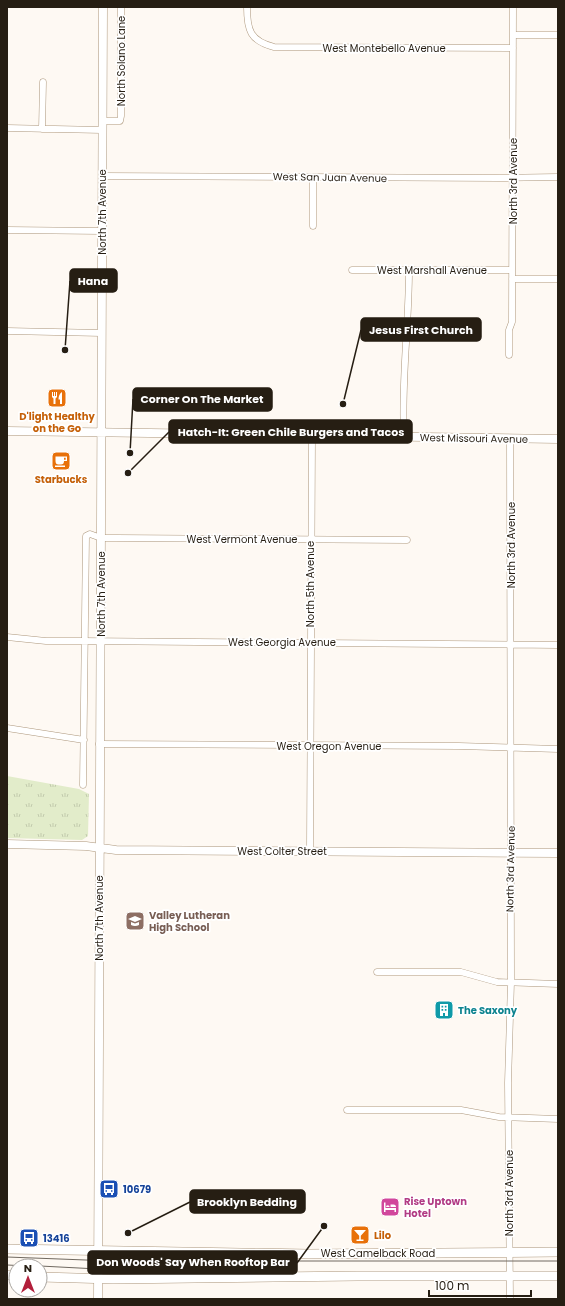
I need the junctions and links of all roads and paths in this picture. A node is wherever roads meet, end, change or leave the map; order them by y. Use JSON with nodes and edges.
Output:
{"nodes":[{"id":1,"x":103,"y":7,"type":"edge"},
{"id":2,"x":121,"y":7,"type":"edge"},
{"id":3,"x":247,"y":7,"type":"edge"},
{"id":4,"x":513,"y":7,"type":"edge"},
{"id":5,"x":513,"y":35,"type":"junction"},
{"id":6,"x":558,"y":35,"type":"edge"},
{"id":7,"x":513,"y":48,"type":"junction"},
{"id":8,"x":43,"y":82,"type":"dead end"},
{"id":9,"x":102,"y":121,"type":"junction"},
{"id":10,"x":7,"y":128,"type":"edge"},
{"id":11,"x":42,"y":129,"type":"junction"},
{"id":12,"x":102,"y":130,"type":"junction"},
{"id":13,"x":102,"y":176,"type":"junction"},
{"id":14,"x":313,"y":177,"type":"junction"},
{"id":15,"x":513,"y":177,"type":"junction"},
{"id":16,"x":558,"y":177,"type":"edge"},
{"id":17,"x":313,"y":226,"type":"dead end"},
{"id":18,"x":7,"y":230,"type":"edge"},
{"id":19,"x":102,"y":231,"type":"junction"},
{"id":20,"x":352,"y":270,"type":"dead end"},
{"id":21,"x":409,"y":270,"type":"junction"},
{"id":22,"x":512,"y":270,"type":"junction"},
{"id":23,"x":512,"y":279,"type":"junction"},
{"id":24,"x":558,"y":279,"type":"edge"},
{"id":25,"x":7,"y":331,"type":"edge"},
{"id":26,"x":102,"y":333,"type":"junction"},
{"id":27,"x":509,"y":355,"type":"dead end"},
{"id":28,"x":7,"y":432,"type":"edge"},
{"id":29,"x":102,"y":433,"type":"junction"},
{"id":30,"x":312,"y":436,"type":"junction"},
{"id":31,"x":404,"y":437,"type":"junction"},
{"id":32,"x":510,"y":438,"type":"junction"},
{"id":33,"x":558,"y":439,"type":"edge"},
{"id":34,"x":101,"y":538,"type":"junction"},
{"id":35,"x":311,"y":540,"type":"junction"},
{"id":36,"x":407,"y":540,"type":"dead end"},
{"id":37,"x":7,"y":637,"type":"edge"},
{"id":38,"x":83,"y":641,"type":"junction"},
{"id":39,"x":101,"y":642,"type":"junction"},
{"id":40,"x":310,"y":642,"type":"junction"},
{"id":41,"x":511,"y":644,"type":"junction"},
{"id":42,"x":558,"y":644,"type":"edge"},
{"id":43,"x":7,"y":728,"type":"edge"},
{"id":44,"x":84,"y":740,"type":"junction"},
{"id":45,"x":99,"y":744,"type":"junction"},
{"id":46,"x":310,"y":746,"type":"junction"},
{"id":47,"x":511,"y":748,"type":"junction"},
{"id":48,"x":558,"y":749,"type":"edge"},
{"id":49,"x":83,"y":785,"type":"dead end"},
{"id":50,"x":7,"y":844,"type":"edge"},
{"id":51,"x":99,"y":848,"type":"junction"},
{"id":52,"x":310,"y":852,"type":"junction"},
{"id":53,"x":510,"y":853,"type":"junction"},
{"id":54,"x":558,"y":853,"type":"edge"},
{"id":55,"x":377,"y":972,"type":"dead end"},
{"id":56,"x":510,"y":982,"type":"junction"},
{"id":57,"x":558,"y":984,"type":"edge"},
{"id":58,"x":348,"y":1110,"type":"dead end"},
{"id":59,"x":509,"y":1118,"type":"junction"},
{"id":60,"x":558,"y":1119,"type":"edge"},
{"id":61,"x":7,"y":1249,"type":"edge"},
{"id":62,"x":98,"y":1251,"type":"junction"},
{"id":63,"x":509,"y":1252,"type":"junction"},
{"id":64,"x":558,"y":1252,"type":"edge"},
{"id":65,"x":510,"y":1276,"type":"junction"},
{"id":66,"x":558,"y":1276,"type":"edge"},
{"id":67,"x":48,"y":1277,"type":"edge"},
{"id":68,"x":98,"y":1279,"type":"junction"},
{"id":69,"x":98,"y":1299,"type":"edge"},
{"id":70,"x":510,"y":1299,"type":"edge"}],
"edges":[{"from":1,"to":9,"type":"main road","name":"North 7th Avenue"},
{"from":2,"to":9,"type":"street","name":"North Solano Lane"},
{"from":3,"to":7,"type":"street","name":"West Montebello Avenue"},
{"from":4,"to":5,"type":"street","name":"North 3rd Avenue"},
{"from":5,"to":6,"type":"street"},
{"from":5,"to":7,"type":"street","name":"North 3rd Avenue"},
{"from":7,"to":15,"type":"street","name":"North 3rd Avenue"},
{"from":8,"to":11,"type":"street"},
{"from":9,"to":12,"type":"main road","name":"North 7th Avenue"},
{"from":10,"to":11,"type":"street"},
{"from":11,"to":12,"type":"street"},
{"from":12,"to":13,"type":"main road","name":"North 7th Avenue"},
{"from":13,"to":14,"type":"street","name":"West San Juan Avenue"},
{"from":13,"to":19,"type":"main road","name":"North 7th Avenue"},
{"from":14,"to":15,"type":"street","name":"West San Juan Avenue"},
{"from":14,"to":17,"type":"street"},
{"from":15,"to":16,"type":"street","name":"West San Juan Avenue"},
{"from":15,"to":22,"type":"street","name":"North 3rd Avenue"},
{"from":18,"to":19,"type":"street"},
{"from":19,"to":26,"type":"main road","name":"North 7th Avenue"},
{"from":20,"to":21,"type":"street","name":"West Marshall Avenue"},
{"from":21,"to":22,"type":"street","name":"West Marshall Avenue"},
{"from":21,"to":31,"type":"street"},
{"from":22,"to":23,"type":"street","name":"North 3rd Avenue"},
{"from":23,"to":24,"type":"street"},
{"from":23,"to":27,"type":"street","name":"North 3rd Avenue"},
{"from":25,"to":26,"type":"street"},
{"from":26,"to":29,"type":"main road","name":"North 7th Avenue"},
{"from":28,"to":29,"type":"main road","name":"West Missouri Avenue"},
{"from":29,"to":30,"type":"main road","name":"West Missouri Avenue"},
{"from":29,"to":34,"type":"main road","name":"North 7th Avenue"},
{"from":30,"to":31,"type":"main road","name":"West Missouri Avenue"},
{"from":30,"to":35,"type":"street","name":"North 5th Avenue"},
{"from":31,"to":32,"type":"main road","name":"West Missouri Avenue"},
{"from":32,"to":33,"type":"main road","name":"West Missouri Avenue"},
{"from":32,"to":41,"type":"street","name":"North 3rd Avenue"},
{"from":34,"to":35,"type":"street","name":"West Vermont Avenue"},
{"from":34,"to":38,"type":"street","name":"North 7th Avenue"},
{"from":34,"to":39,"type":"main road","name":"North 7th Avenue"},
{"from":35,"to":36,"type":"street","name":"West Vermont Avenue"},
{"from":35,"to":40,"type":"street","name":"North 5th Avenue"},
{"from":37,"to":38,"type":"street","name":"West Georgia Avenue"},
{"from":38,"to":39,"type":"street","name":"West Georgia Avenue"},
{"from":38,"to":44,"type":"street","name":"North 7th Avenue"},
{"from":39,"to":40,"type":"street","name":"West Georgia Avenue"},
{"from":39,"to":45,"type":"main road","name":"North 7th Avenue"},
{"from":40,"to":41,"type":"street","name":"West Georgia Avenue"},
{"from":40,"to":46,"type":"street","name":"North 5th Avenue"},
{"from":41,"to":42,"type":"street","name":"West Georgia Avenue"},
{"from":41,"to":47,"type":"street","name":"North 3rd Avenue"},
{"from":43,"to":44,"type":"street"},
{"from":44,"to":49,"type":"street","name":"North 7th Avenue"},
{"from":45,"to":46,"type":"street","name":"West Oregon Avenue"},
{"from":45,"to":51,"type":"main road","name":"North 7th Avenue"},
{"from":46,"to":47,"type":"street","name":"West Oregon Avenue"},
{"from":46,"to":52,"type":"street","name":"North 5th Avenue"},
{"from":47,"to":48,"type":"street","name":"West Oregon Avenue"},
{"from":47,"to":53,"type":"street","name":"North 3rd Avenue"},
{"from":50,"to":51,"type":"main road","name":"West Colter Street"},
{"from":51,"to":52,"type":"main road","name":"West Colter Street"},
{"from":51,"to":62,"type":"main road","name":"North 7th Avenue"},
{"from":52,"to":53,"type":"main road","name":"West Colter Street"},
{"from":53,"to":54,"type":"main road","name":"West Colter Street"},
{"from":53,"to":56,"type":"street","name":"North 3rd Avenue"},
{"from":55,"to":56,"type":"street"},
{"from":56,"to":57,"type":"street"},
{"from":56,"to":59,"type":"street","name":"North 3rd Avenue"},
{"from":58,"to":59,"type":"street"},
{"from":59,"to":60,"type":"street"},
{"from":59,"to":63,"type":"street","name":"North 3rd Avenue"},
{"from":61,"to":62,"type":"main road","name":"West Camelback Road"},
{"from":62,"to":63,"type":"main road","name":"West Camelback Road"},
{"from":62,"to":68,"type":"main road","name":"North 7th Avenue"},
{"from":63,"to":64,"type":"main road","name":"West Camelback Road"},
{"from":63,"to":65,"type":"street","name":"North 3rd Avenue"},
{"from":65,"to":66,"type":"main road"},
{"from":65,"to":68,"type":"main road"},
{"from":65,"to":70,"type":"street","name":"North 3rd Avenue"},
{"from":67,"to":68,"type":"main road"},
{"from":68,"to":69,"type":"main road","name":"North 7th Avenue"}]}
